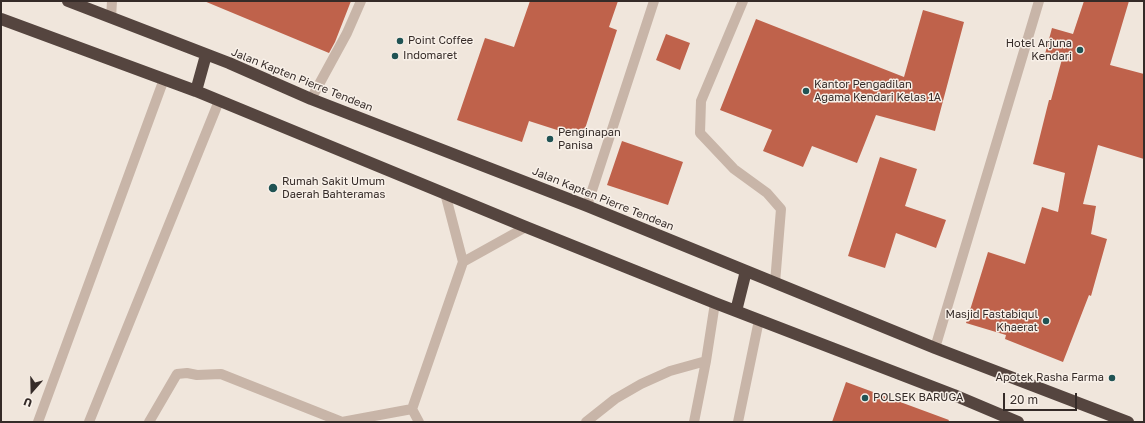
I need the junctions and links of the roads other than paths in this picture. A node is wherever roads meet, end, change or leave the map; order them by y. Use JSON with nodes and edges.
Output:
{"nodes":[{"id":1,"x":68,"y":1,"type":"edge"},
{"id":2,"x":112,"y":1,"type":"edge"},
{"id":3,"x":361,"y":1,"type":"edge"},
{"id":4,"x":654,"y":1,"type":"edge"},
{"id":5,"x":743,"y":1,"type":"edge"},
{"id":6,"x":1039,"y":1,"type":"edge"},
{"id":7,"x":111,"y":18,"type":"junction"},
{"id":8,"x":1,"y":19,"type":"edge"},
{"id":9,"x":206,"y":56,"type":"junction"},
{"id":10,"x":164,"y":79,"type":"junction"},
{"id":11,"x":196,"y":90,"type":"junction"},
{"id":12,"x":311,"y":99,"type":"junction"},
{"id":13,"x":219,"y":101,"type":"junction"},
{"id":14,"x":445,"y":193,"type":"junction"},
{"id":15,"x":587,"y":206,"type":"junction"},
{"id":16,"x":526,"y":227,"type":"junction"},
{"id":17,"x":463,"y":262,"type":"junction"},
{"id":18,"x":746,"y":271,"type":"junction"},
{"id":19,"x":775,"y":283,"type":"junction"},
{"id":20,"x":715,"y":303,"type":"junction"},
{"id":21,"x":736,"y":311,"type":"junction"},
{"id":22,"x":759,"y":320,"type":"junction"},
{"id":23,"x":936,"y":348,"type":"junction"},
{"id":24,"x":706,"y":361,"type":"junction"},
{"id":25,"x":412,"y":408,"type":"junction"},
{"id":26,"x":38,"y":422,"type":"edge"},
{"id":27,"x":89,"y":422,"type":"edge"},
{"id":28,"x":149,"y":422,"type":"edge"},
{"id":29,"x":419,"y":422,"type":"edge"},
{"id":30,"x":586,"y":422,"type":"edge"},
{"id":31,"x":694,"y":422,"type":"edge"},
{"id":32,"x":738,"y":422,"type":"edge"},
{"id":33,"x":1018,"y":422,"type":"edge"},
{"id":34,"x":1128,"y":422,"type":"edge"}],
"edges":[{"from":1,"to":7,"type":"highway","name":"Jalan Kapten Pierre Tendean"},
{"from":2,"to":7,"type":"street"},
{"from":3,"to":12,"type":"street"},
{"from":4,"to":15,"type":"street"},
{"from":5,"to":19,"type":"street"},
{"from":6,"to":23,"type":"street"},
{"from":7,"to":9,"type":"highway","name":"Jalan Kapten Pierre Tendean"},
{"from":8,"to":10,"type":"highway"},
{"from":9,"to":11,"type":"highway"},
{"from":9,"to":12,"type":"highway","name":"Jalan Kapten Pierre Tendean"},
{"from":10,"to":11,"type":"highway"},
{"from":10,"to":26,"type":"street"},
{"from":11,"to":13,"type":"highway"},
{"from":12,"to":15,"type":"highway","name":"Jalan Kapten Pierre Tendean"},
{"from":13,"to":14,"type":"highway"},
{"from":13,"to":27,"type":"street"},
{"from":14,"to":16,"type":"highway"},
{"from":14,"to":17,"type":"street"},
{"from":15,"to":18,"type":"highway","name":"Jalan Kapten Pierre Tendean"},
{"from":16,"to":17,"type":"street"},
{"from":16,"to":20,"type":"highway"},
{"from":17,"to":25,"type":"street"},
{"from":18,"to":19,"type":"highway","name":"Jalan Kapten Pierre Tendean"},
{"from":18,"to":21,"type":"highway"},
{"from":19,"to":23,"type":"highway","name":"Jalan Kapten Pierre Tendean"},
{"from":20,"to":21,"type":"highway"},
{"from":20,"to":24,"type":"street"},
{"from":21,"to":22,"type":"highway"},
{"from":22,"to":32,"type":"street"},
{"from":22,"to":33,"type":"highway"},
{"from":23,"to":34,"type":"highway","name":"Jalan Kapten Pierre Tendean"},
{"from":24,"to":30,"type":"street"},
{"from":24,"to":31,"type":"street"},
{"from":25,"to":28,"type":"street"},
{"from":25,"to":29,"type":"street"}]}
